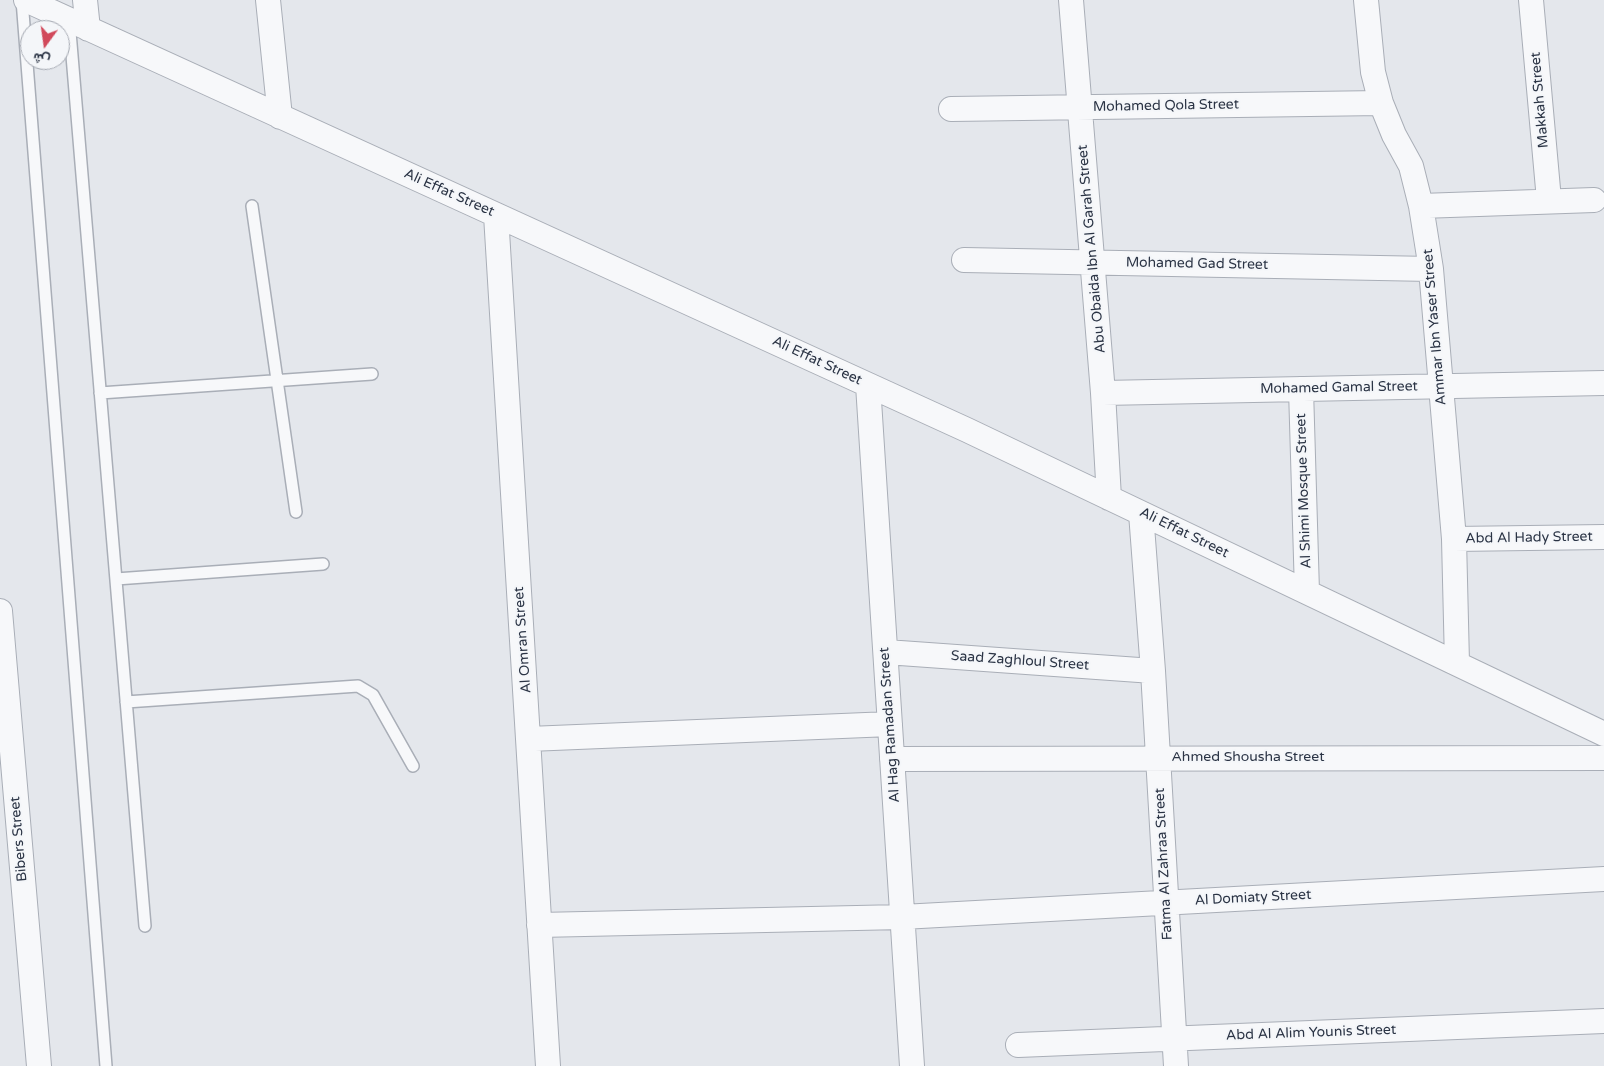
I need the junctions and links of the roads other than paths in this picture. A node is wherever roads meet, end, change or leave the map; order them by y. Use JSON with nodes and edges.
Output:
{"nodes":[{"id":1,"x":24,"y":0,"type":"edge"},
{"id":2,"x":85,"y":0,"type":"edge"},
{"id":3,"x":268,"y":0,"type":"edge"},
{"id":4,"x":1071,"y":0,"type":"edge"},
{"id":5,"x":1366,"y":0,"type":"edge"},
{"id":6,"x":1531,"y":0,"type":"edge"},
{"id":7,"x":79,"y":24,"type":"junction"},
{"id":8,"x":1381,"y":103,"type":"junction"},
{"id":9,"x":1080,"y":108,"type":"junction"},
{"id":10,"x":951,"y":109,"type":"dead end"},
{"id":11,"x":280,"y":117,"type":"junction"},
{"id":12,"x":1549,"y":200,"type":"junction"},
{"id":13,"x":1594,"y":200,"type":"dead end"},
{"id":14,"x":252,"y":206,"type":"dead end"},
{"id":15,"x":1421,"y":206,"type":"junction"},
{"id":16,"x":496,"y":215,"type":"junction"},
{"id":17,"x":964,"y":260,"type":"dead end"},
{"id":18,"x":1093,"y":262,"type":"junction"},
{"id":19,"x":1431,"y":269,"type":"junction"},
{"id":20,"x":372,"y":374,"type":"dead end"},
{"id":21,"x":276,"y":381,"type":"junction"},
{"id":22,"x":1604,"y":383,"type":"edge"},
{"id":23,"x":868,"y":385,"type":"junction"},
{"id":24,"x":1440,"y":386,"type":"junction"},
{"id":25,"x":1301,"y":389,"type":"junction"},
{"id":26,"x":100,"y":393,"type":"junction"},
{"id":27,"x":1103,"y":393,"type":"junction"},
{"id":28,"x":1109,"y":498,"type":"junction"},
{"id":29,"x":296,"y":512,"type":"dead end"},
{"id":30,"x":1142,"y":513,"type":"junction"},
{"id":31,"x":1604,"y":537,"type":"edge"},
{"id":32,"x":1454,"y":539,"type":"junction"},
{"id":33,"x":323,"y":564,"type":"dead end"},
{"id":34,"x":116,"y":579,"type":"junction"},
{"id":35,"x":1307,"y":592,"type":"junction"},
{"id":36,"x":0,"y":611,"type":"edge"},
{"id":37,"x":886,"y":652,"type":"junction"},
{"id":38,"x":1457,"y":663,"type":"junction"},
{"id":39,"x":1153,"y":671,"type":"junction"},
{"id":40,"x":126,"y":702,"type":"junction"},
{"id":41,"x":890,"y":724,"type":"junction"},
{"id":42,"x":1604,"y":734,"type":"edge"},
{"id":43,"x":529,"y":739,"type":"junction"},
{"id":44,"x":1158,"y":757,"type":"junction"},
{"id":45,"x":1604,"y":758,"type":"edge"},
{"id":46,"x":892,"y":759,"type":"junction"},
{"id":47,"x":413,"y":766,"type":"dead end"},
{"id":48,"x":1604,"y":879,"type":"edge"},
{"id":49,"x":1166,"y":903,"type":"junction"},
{"id":50,"x":902,"y":917,"type":"junction"},
{"id":51,"x":539,"y":925,"type":"junction"},
{"id":52,"x":145,"y":926,"type":"dead end"},
{"id":53,"x":1604,"y":1021,"type":"edge"},
{"id":54,"x":1174,"y":1038,"type":"junction"},
{"id":55,"x":1018,"y":1045,"type":"dead end"},
{"id":56,"x":39,"y":1066,"type":"edge"},
{"id":57,"x":106,"y":1066,"type":"edge"},
{"id":58,"x":548,"y":1066,"type":"edge"},
{"id":59,"x":912,"y":1066,"type":"edge"},
{"id":60,"x":1176,"y":1066,"type":"edge"}],
"edges":[{"from":1,"to":7,"type":"street","name":"Ali Effat Street"},
{"from":1,"to":57,"type":"lane"},
{"from":2,"to":7,"type":"street"},
{"from":3,"to":11,"type":"street"},
{"from":4,"to":9,"type":"street","name":"Abu Obaida Ibn Al Garah Street"},
{"from":5,"to":8,"type":"street","name":"Ammar Ibn Yaser Street"},
{"from":6,"to":12,"type":"street","name":"Makkah Street"},
{"from":7,"to":11,"type":"street","name":"Ali Effat Street"},
{"from":7,"to":26,"type":"lane"},
{"from":8,"to":9,"type":"street","name":"Mohamed Qola Street"},
{"from":8,"to":15,"type":"street","name":"Ammar Ibn Yaser Street"},
{"from":9,"to":10,"type":"street","name":"Mohamed Qola Street"},
{"from":9,"to":18,"type":"street","name":"Abu Obaida Ibn Al Garah Street"},
{"from":11,"to":16,"type":"street","name":"Ali Effat Street"},
{"from":12,"to":13,"type":"street"},
{"from":12,"to":15,"type":"street"},
{"from":14,"to":21,"type":"lane"},
{"from":15,"to":19,"type":"street","name":"Ammar Ibn Yaser Street"},
{"from":16,"to":23,"type":"street","name":"Ali Effat Street"},
{"from":16,"to":43,"type":"street","name":"Al Omran Street"},
{"from":17,"to":18,"type":"street","name":"Mohamed Gad Street"},
{"from":18,"to":19,"type":"street","name":"Mohamed Gad Street"},
{"from":18,"to":27,"type":"street","name":"Abu Obaida Ibn Al Garah Street"},
{"from":19,"to":24,"type":"street","name":"Ammar Ibn Yaser Street"},
{"from":20,"to":21,"type":"lane"},
{"from":21,"to":26,"type":"lane"},
{"from":21,"to":29,"type":"lane"},
{"from":22,"to":24,"type":"street","name":"Mohamed Gamal Street"},
{"from":23,"to":28,"type":"street","name":"Ali Effat Street"},
{"from":23,"to":37,"type":"street","name":"Al Hag Ramadan Street"},
{"from":24,"to":25,"type":"street","name":"Mohamed Gamal Street"},
{"from":24,"to":32,"type":"street","name":"Ammar Ibn Yaser Street"},
{"from":25,"to":27,"type":"street","name":"Mohamed Gamal Street"},
{"from":25,"to":35,"type":"street","name":"Al Shimi Mosque Street"},
{"from":26,"to":34,"type":"lane"},
{"from":27,"to":28,"type":"street","name":"Abu Obaida Ibn Al Garah Street"},
{"from":28,"to":30,"type":"street","name":"Ali Effat Street"},
{"from":30,"to":35,"type":"street","name":"Ali Effat Street"},
{"from":30,"to":39,"type":"street","name":"Fatma Al Zahraa Street"},
{"from":31,"to":32,"type":"street","name":"Abd Al Hady Street"},
{"from":32,"to":38,"type":"street","name":"Ammar Ibn Yaser Street"},
{"from":33,"to":34,"type":"lane"},
{"from":34,"to":40,"type":"lane"},
{"from":35,"to":38,"type":"street","name":"Ali Effat Street"},
{"from":36,"to":56,"type":"street","name":"Bibers Street"},
{"from":37,"to":39,"type":"street","name":"Saad Zaghloul Street"},
{"from":37,"to":41,"type":"street","name":"Al Hag Ramadan Street"},
{"from":38,"to":42,"type":"street","name":"Ali Effat Street"},
{"from":39,"to":44,"type":"street","name":"Fatma Al Zahraa Street"},
{"from":40,"to":47,"type":"lane"},
{"from":40,"to":52,"type":"lane"},
{"from":41,"to":43,"type":"street"},
{"from":41,"to":46,"type":"street","name":"Al Hag Ramadan Street"},
{"from":43,"to":51,"type":"street","name":"Al Omran Street"},
{"from":44,"to":45,"type":"street","name":"Ahmed Shousha Street"},
{"from":44,"to":46,"type":"street","name":"Ahmed Shousha Street"},
{"from":44,"to":49,"type":"street","name":"Fatma Al Zahraa Street"},
{"from":46,"to":50,"type":"street","name":"Al Hag Ramadan Street"},
{"from":48,"to":49,"type":"street","name":"Al Domiaty Street"},
{"from":49,"to":50,"type":"street","name":"Al Domiaty Street"},
{"from":49,"to":54,"type":"street","name":"Fatma Al Zahraa Street"},
{"from":50,"to":51,"type":"street","name":"Al Domiaty Street"},
{"from":50,"to":59,"type":"street","name":"Al Hag Ramadan Street"},
{"from":51,"to":58,"type":"street","name":"Al Omran Street"},
{"from":53,"to":54,"type":"street","name":"Abd Al Alim Younis Street"},
{"from":54,"to":55,"type":"street","name":"Abd Al Alim Younis Street"},
{"from":54,"to":60,"type":"street","name":"Fatma Al Zahraa Street"}]}
